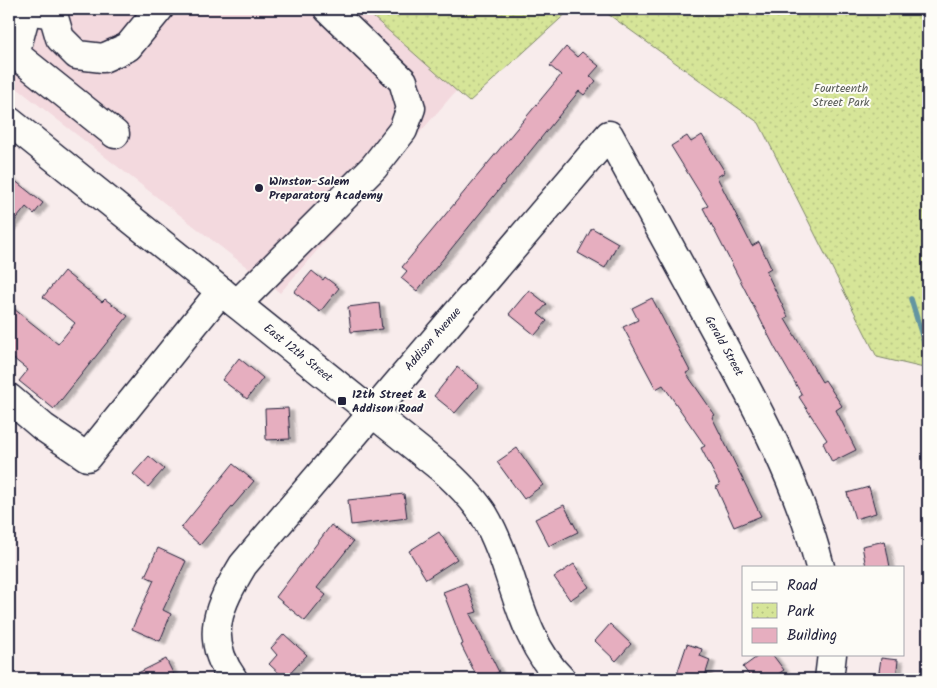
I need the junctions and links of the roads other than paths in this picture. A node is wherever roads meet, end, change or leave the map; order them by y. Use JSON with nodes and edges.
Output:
{"nodes":[{"id":1,"x":159,"y":9,"type":"edge"},
{"id":2,"x":328,"y":9,"type":"edge"},
{"id":3,"x":25,"y":13,"type":"edge"},
{"id":4,"x":9,"y":121,"type":"edge"},
{"id":5,"x":115,"y":134,"type":"dead end"},
{"id":6,"x":609,"y":135,"type":"joint"},
{"id":7,"x":229,"y":298,"type":"junction"},
{"id":8,"x":9,"y":398,"type":"edge"},
{"id":9,"x":371,"y":412,"type":"junction"},
{"id":10,"x":820,"y":566,"type":"edge"},
{"id":11,"x":832,"y":656,"type":"edge"},
{"id":12,"x":233,"y":679,"type":"edge"},
{"id":13,"x":561,"y":679,"type":"edge"},
{"id":14,"x":829,"y":679,"type":"edge"}],
"edges":[{"from":1,"to":3,"type":"street"},
{"from":2,"to":7,"type":"street"},
{"from":3,"to":5,"type":"street"},
{"from":4,"to":7,"type":"street","name":"East 12th Street"},
{"from":6,"to":9,"type":"street","name":"Addison Avenue"},
{"from":6,"to":10,"type":"street","name":"Gerald Street"},
{"from":7,"to":8,"type":"street"},
{"from":7,"to":9,"type":"street","name":"East 12th Street"},
{"from":9,"to":12,"type":"street","name":"Addison Avenue"},
{"from":9,"to":13,"type":"street","name":"East 12th Street"},
{"from":11,"to":14,"type":"street"}]}
